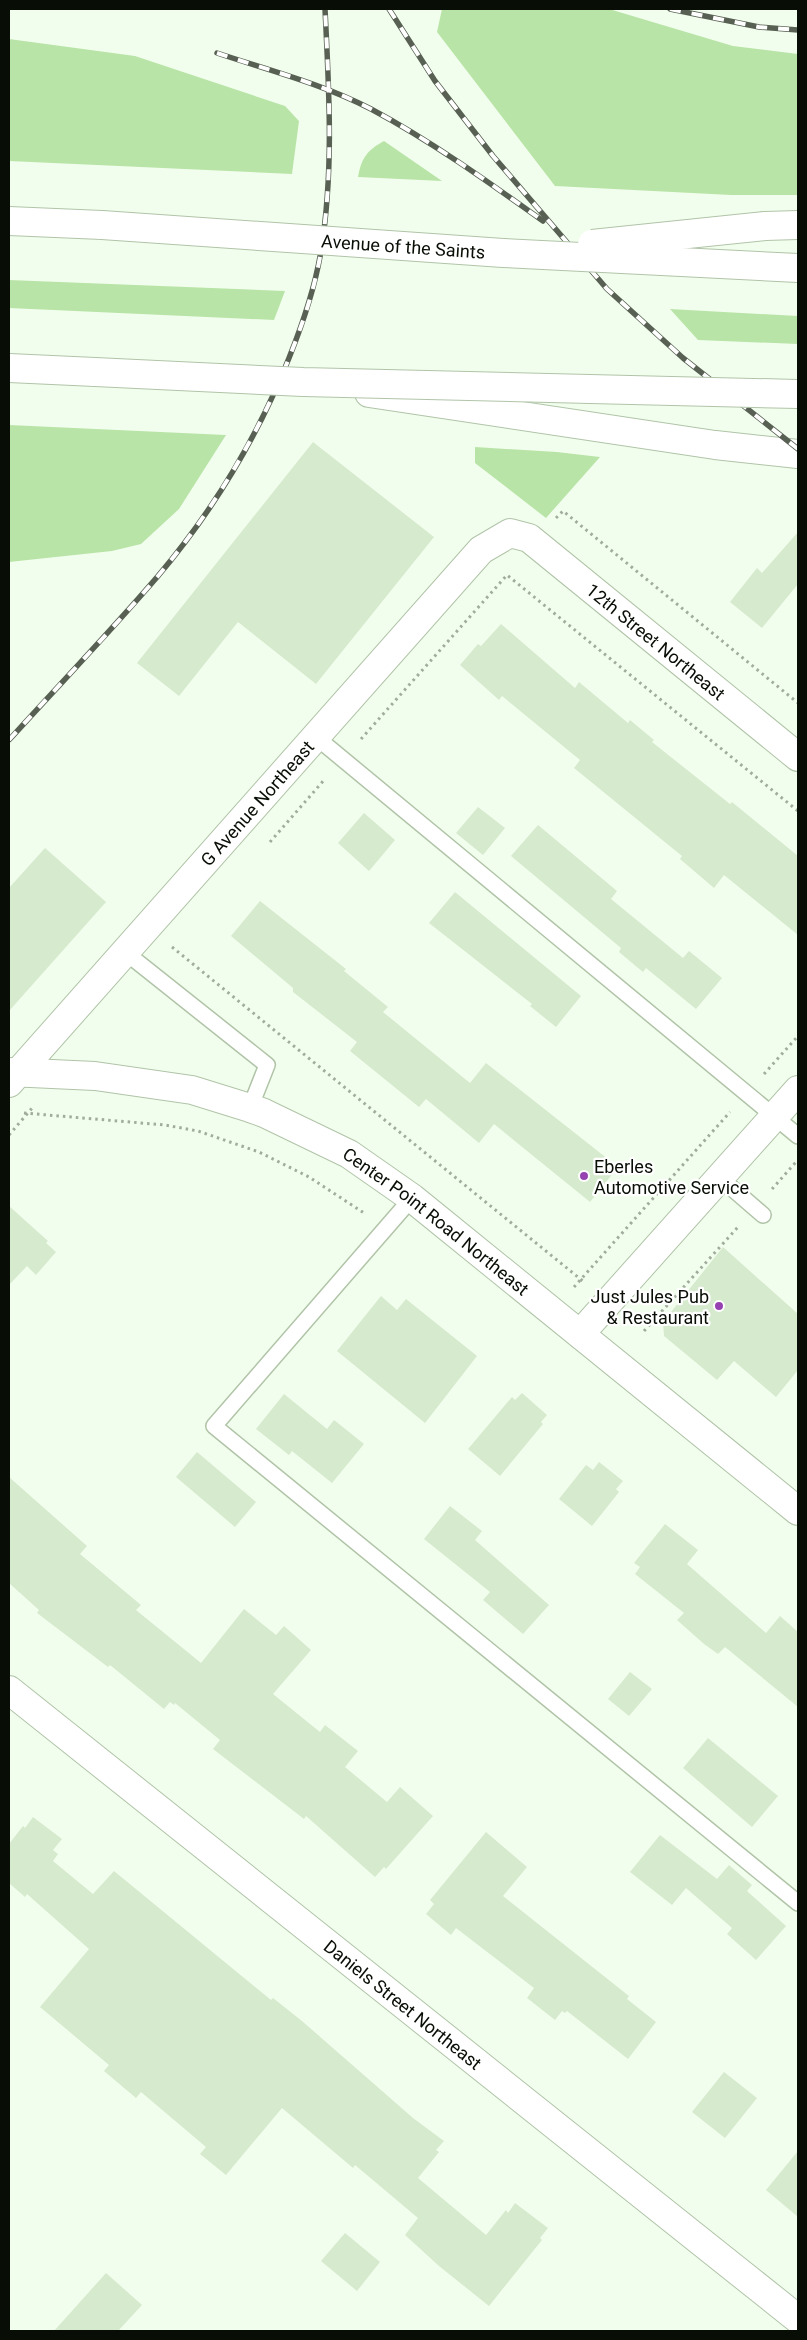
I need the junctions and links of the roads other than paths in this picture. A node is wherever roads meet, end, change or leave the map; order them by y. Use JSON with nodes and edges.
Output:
{"nodes":[{"id":1,"x":9,"y":220,"type":"edge"},
{"id":2,"x":798,"y":225,"type":"edge"},
{"id":3,"x":503,"y":253,"type":"junction"},
{"id":4,"x":798,"y":268,"type":"edge"},
{"id":5,"x":9,"y":368,"type":"edge"},
{"id":6,"x":303,"y":382,"type":"junction"},
{"id":7,"x":798,"y":394,"type":"edge"},
{"id":8,"x":798,"y":454,"type":"edge"},
{"id":9,"x":510,"y":533,"type":"joint"},
{"id":10,"x":316,"y":737,"type":"junction"},
{"id":11,"x":798,"y":757,"type":"edge"},
{"id":12,"x":125,"y":952,"type":"junction"},
{"id":13,"x":12,"y":1076,"type":"edge"},
{"id":14,"x":798,"y":1090,"type":"edge"},
{"id":15,"x":250,"y":1108,"type":"junction"},
{"id":16,"x":774,"y":1116,"type":"junction"},
{"id":17,"x":798,"y":1136,"type":"edge"},
{"id":18,"x":719,"y":1178,"type":"junction"},
{"id":19,"x":412,"y":1198,"type":"junction"},
{"id":20,"x":759,"y":1211,"type":"road end"},
{"id":21,"x":580,"y":1334,"type":"junction"},
{"id":22,"x":798,"y":1510,"type":"edge"},
{"id":23,"x":9,"y":1690,"type":"edge"},
{"id":24,"x":798,"y":1903,"type":"edge"},
{"id":25,"x":798,"y":2319,"type":"edge"}],
"edges":[{"from":1,"to":3,"type":"main road","name":"Avenue of the Saints","bridge":true},
{"from":2,"to":3,"type":"main road","bridge":true},
{"from":3,"to":4,"type":"main road","name":"Avenue of the Saints","bridge":true},
{"from":5,"to":6,"type":"main road","bridge":true},
{"from":6,"to":7,"type":"main road","bridge":true},
{"from":6,"to":8,"type":"main road","bridge":true},
{"from":9,"to":10,"type":"main road","name":"G Avenue Northeast"},
{"from":9,"to":11,"type":"main road","name":"12th Street Northeast"},
{"from":10,"to":12,"type":"main road","name":"G Avenue Northeast"},
{"from":10,"to":16,"type":"lane"},
{"from":12,"to":13,"type":"main road","name":"G Avenue Northeast"},
{"from":12,"to":15,"type":"lane"},
{"from":13,"to":15,"type":"main road","name":"Center Point Road Northeast"},
{"from":14,"to":16,"type":"main road"},
{"from":15,"to":19,"type":"main road","name":"Center Point Road Northeast"},
{"from":16,"to":17,"type":"lane"},
{"from":16,"to":18,"type":"main road"},
{"from":18,"to":20,"type":"lane"},
{"from":18,"to":21,"type":"main road"},
{"from":19,"to":21,"type":"main road","name":"Center Point Road Northeast"},
{"from":19,"to":24,"type":"lane"},
{"from":21,"to":22,"type":"main road","name":"Center Point Road Northeast"},
{"from":23,"to":25,"type":"main road","name":"Daniels Street Northeast"}]}
